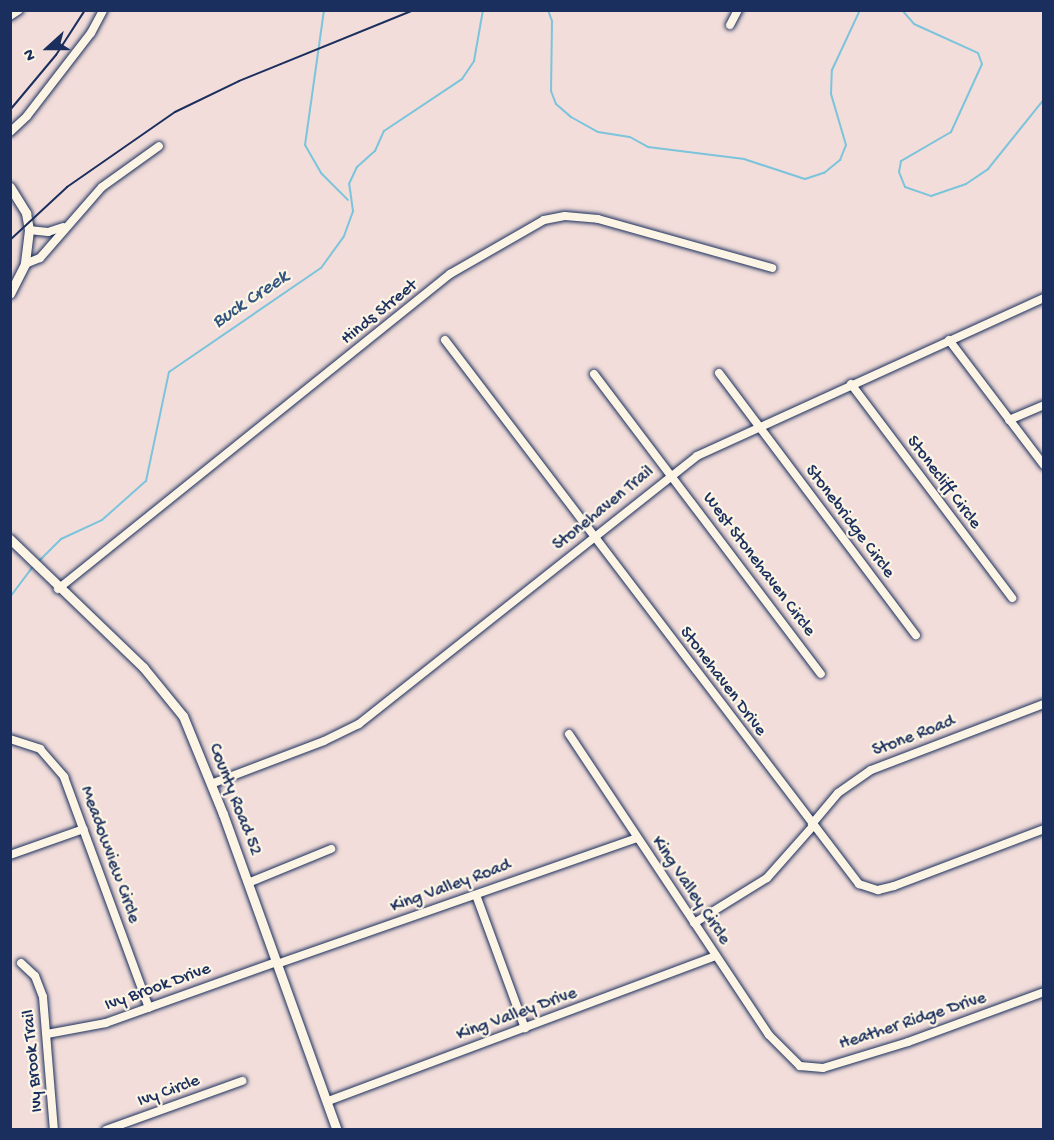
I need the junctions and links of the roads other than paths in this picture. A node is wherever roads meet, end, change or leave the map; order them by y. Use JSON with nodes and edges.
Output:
{"nodes":[{"id":1,"x":19,"y":10,"type":"edge"},
{"id":2,"x":103,"y":10,"type":"edge"},
{"id":3,"x":738,"y":10,"type":"edge"},
{"id":4,"x":10,"y":16,"type":"edge"},
{"id":5,"x":730,"y":24,"type":"dead end"},
{"id":6,"x":10,"y":132,"type":"edge"},
{"id":7,"x":159,"y":146,"type":"dead end"},
{"id":8,"x":12,"y":193,"type":"edge"},
{"id":9,"x":67,"y":224,"type":"junction"},
{"id":10,"x":29,"y":230,"type":"junction"},
{"id":11,"x":25,"y":264,"type":"junction"},
{"id":12,"x":772,"y":268,"type":"dead end"},
{"id":13,"x":10,"y":293,"type":"edge"},
{"id":14,"x":1044,"y":298,"type":"edge"},
{"id":15,"x":445,"y":340,"type":"dead end"},
{"id":16,"x":949,"y":340,"type":"junction"},
{"id":17,"x":719,"y":373,"type":"dead end"},
{"id":18,"x":594,"y":374,"type":"dead end"},
{"id":19,"x":851,"y":384,"type":"junction"},
{"id":20,"x":1044,"y":405,"type":"edge"},
{"id":21,"x":1009,"y":420,"type":"junction"},
{"id":22,"x":759,"y":426,"type":"junction"},
{"id":23,"x":1044,"y":465,"type":"edge"},
{"id":24,"x":670,"y":475,"type":"junction"},
{"id":25,"x":593,"y":536,"type":"junction"},
{"id":26,"x":10,"y":539,"type":"edge"},
{"id":27,"x":58,"y":589,"type":"junction"},
{"id":28,"x":1012,"y":598,"type":"dead end"},
{"id":29,"x":916,"y":635,"type":"dead end"},
{"id":30,"x":821,"y":674,"type":"dead end"},
{"id":31,"x":1044,"y":704,"type":"edge"},
{"id":32,"x":569,"y":734,"type":"dead end"},
{"id":33,"x":10,"y":739,"type":"edge"},
{"id":34,"x":211,"y":784,"type":"junction"},
{"id":35,"x":812,"y":825,"type":"junction"},
{"id":36,"x":84,"y":829,"type":"junction"},
{"id":37,"x":1044,"y":829,"type":"edge"},
{"id":38,"x":636,"y":838,"type":"junction"},
{"id":39,"x":331,"y":849,"type":"dead end"},
{"id":40,"x":10,"y":855,"type":"edge"},
{"id":41,"x":248,"y":883,"type":"junction"},
{"id":42,"x":476,"y":895,"type":"junction"},
{"id":43,"x":694,"y":924,"type":"junction"},
{"id":44,"x":716,"y":956,"type":"junction"},
{"id":45,"x":21,"y":963,"type":"dead end"},
{"id":46,"x":276,"y":963,"type":"junction"},
{"id":47,"x":1044,"y":992,"type":"edge"},
{"id":48,"x":149,"y":1008,"type":"junction"},
{"id":49,"x":525,"y":1028,"type":"junction"},
{"id":50,"x":47,"y":1034,"type":"junction"},
{"id":51,"x":792,"y":1061,"type":"joint"},
{"id":52,"x":242,"y":1082,"type":"dead end"},
{"id":53,"x":328,"y":1101,"type":"junction"},
{"id":54,"x":54,"y":1130,"type":"edge"},
{"id":55,"x":106,"y":1130,"type":"edge"},
{"id":56,"x":337,"y":1130,"type":"edge"}],
"edges":[{"from":1,"to":4,"type":"street"},
{"from":2,"to":6,"type":"street"},
{"from":3,"to":5,"type":"street"},
{"from":7,"to":9,"type":"street"},
{"from":8,"to":10,"type":"street"},
{"from":9,"to":10,"type":"street"},
{"from":9,"to":11,"type":"street"},
{"from":10,"to":11,"type":"street"},
{"from":11,"to":13,"type":"street"},
{"from":12,"to":27,"type":"street","name":"Hinds Street"},
{"from":14,"to":16,"type":"street","name":"Stonehaven Trail"},
{"from":15,"to":25,"type":"street","name":"Stonehaven Drive"},
{"from":16,"to":19,"type":"street","name":"Stonehaven Trail"},
{"from":16,"to":21,"type":"street"},
{"from":17,"to":22,"type":"street","name":"Stonebridge Circle"},
{"from":18,"to":24,"type":"street","name":"West Stonehaven Circle"},
{"from":19,"to":22,"type":"street","name":"Stonehaven Trail"},
{"from":19,"to":28,"type":"street","name":"Stonecliff Circle"},
{"from":20,"to":21,"type":"street"},
{"from":21,"to":23,"type":"street"},
{"from":22,"to":24,"type":"street","name":"Stonehaven Trail"},
{"from":22,"to":29,"type":"street","name":"Stonebridge Circle"},
{"from":24,"to":25,"type":"street","name":"Stonehaven Trail"},
{"from":24,"to":30,"type":"street","name":"West Stonehaven Circle"},
{"from":25,"to":34,"type":"street","name":"Stonehaven Trail"},
{"from":25,"to":35,"type":"street","name":"Stonehaven Drive"},
{"from":26,"to":27,"type":"street","name":"County Road 52"},
{"from":27,"to":34,"type":"street","name":"County Road 52"},
{"from":31,"to":35,"type":"street","name":"Stone Road"},
{"from":32,"to":38,"type":"street","name":"King Valley Circle"},
{"from":33,"to":36,"type":"street","name":"Meadowview Circle"},
{"from":34,"to":41,"type":"street","name":"County Road 52"},
{"from":35,"to":37,"type":"street","name":"Stonehaven Drive"},
{"from":35,"to":43,"type":"street","name":"Stone Road"},
{"from":36,"to":40,"type":"street"},
{"from":36,"to":48,"type":"street","name":"Meadowview Circle"},
{"from":38,"to":42,"type":"street","name":"King Valley Road"},
{"from":38,"to":43,"type":"street","name":"King Valley Circle"},
{"from":39,"to":41,"type":"street"},
{"from":41,"to":46,"type":"street","name":"County Road 52"},
{"from":42,"to":46,"type":"street","name":"King Valley Road"},
{"from":42,"to":49,"type":"street"},
{"from":43,"to":44,"type":"street","name":"King Valley Circle"},
{"from":44,"to":49,"type":"street","name":"King Valley Drive"},
{"from":44,"to":51,"type":"street","name":"King Valley Circle"},
{"from":45,"to":50,"type":"street","name":"Ivy Brook Trail"},
{"from":46,"to":48,"type":"street","name":"Ivy Brook Drive"},
{"from":46,"to":53,"type":"street","name":"County Road 52"},
{"from":47,"to":51,"type":"street","name":"Heather Ridge Drive"},
{"from":48,"to":50,"type":"street","name":"Ivy Brook Drive"},
{"from":49,"to":53,"type":"street","name":"King Valley Drive"},
{"from":50,"to":54,"type":"street","name":"Ivy Brook Trail"},
{"from":52,"to":55,"type":"street","name":"Ivy Circle"},
{"from":53,"to":56,"type":"street","name":"County Road 52"}]}
